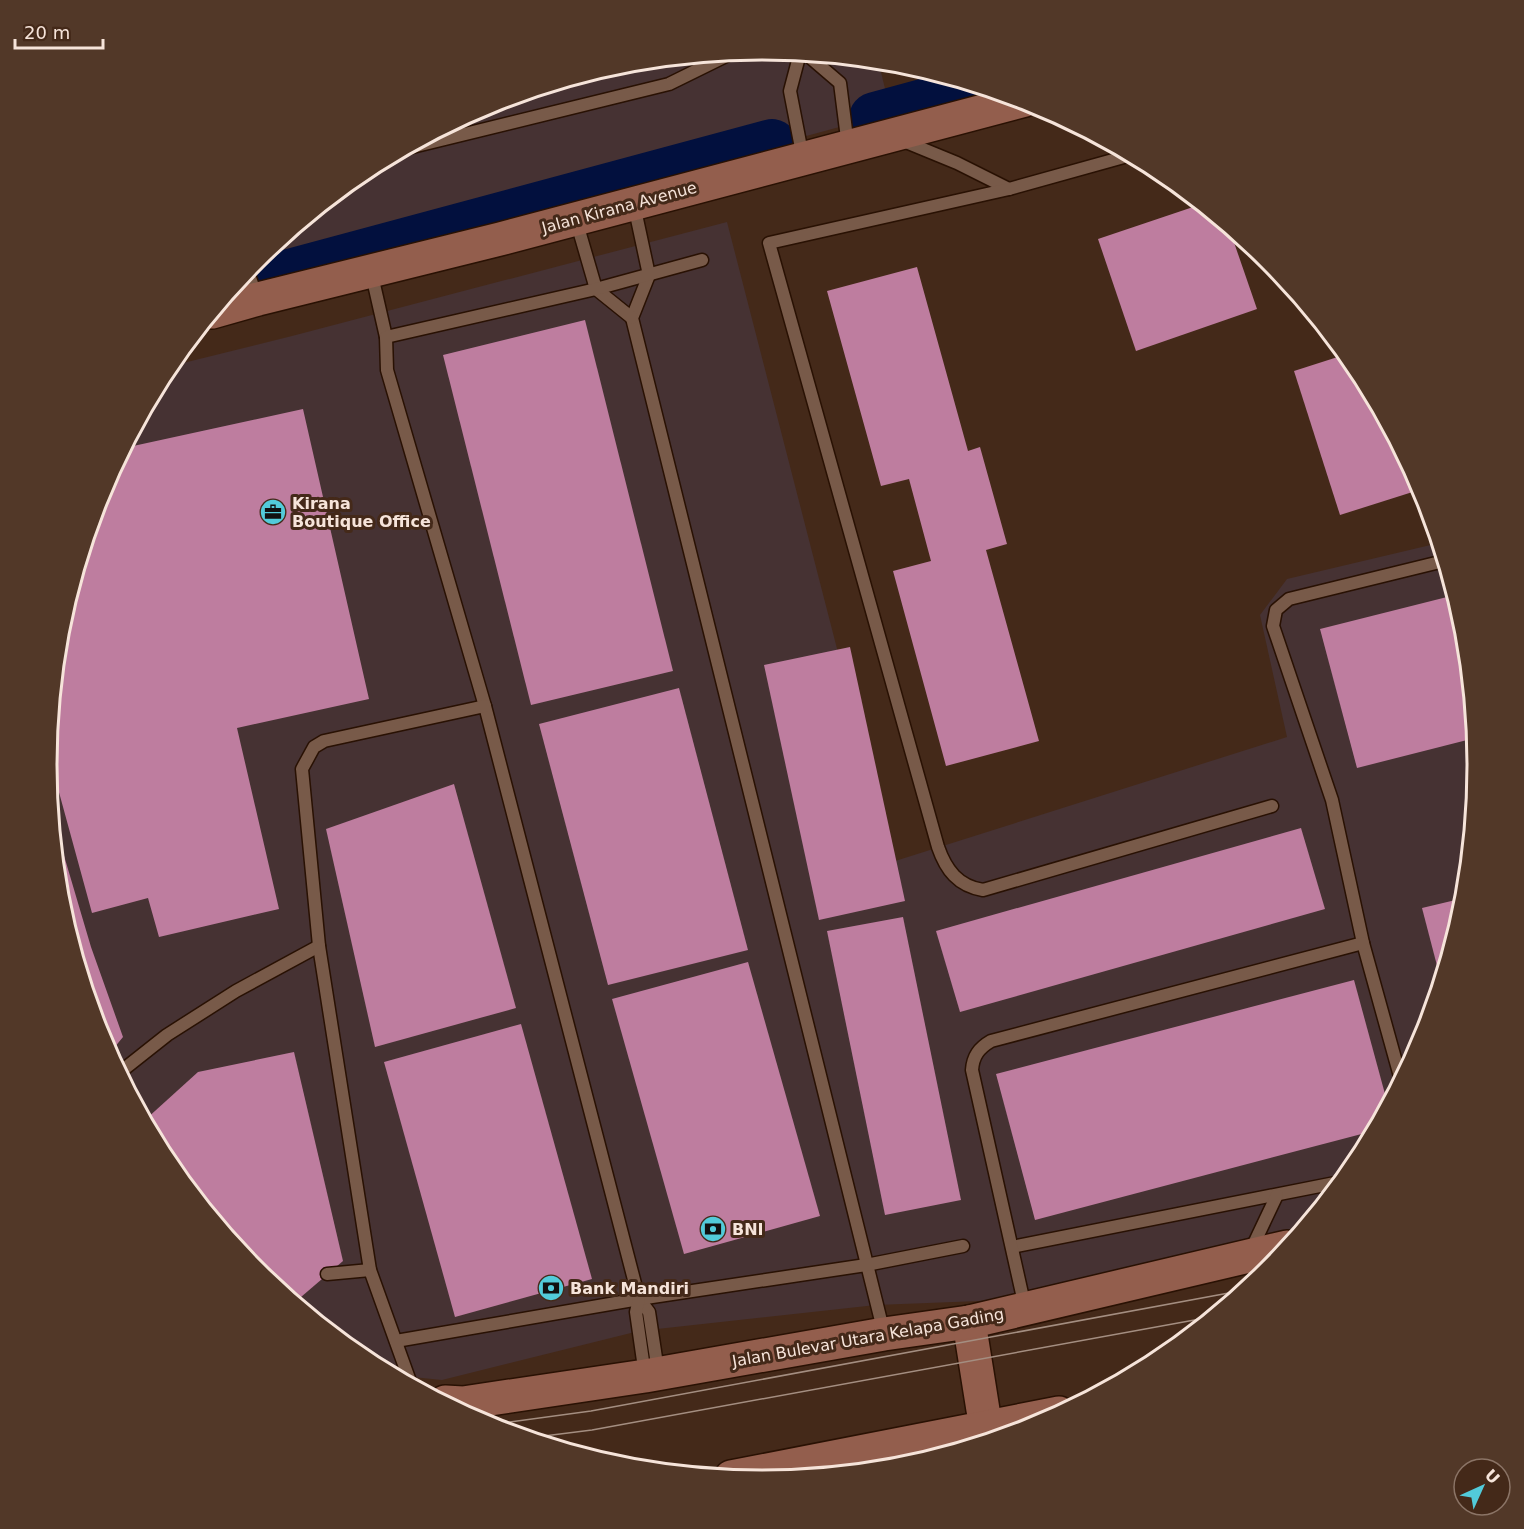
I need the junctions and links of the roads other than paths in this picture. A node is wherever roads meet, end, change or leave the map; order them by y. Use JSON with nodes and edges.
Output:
{"nodes":[{"id":1,"x":798,"y":61,"type":"edge"},
{"id":2,"x":706,"y":62,"type":"edge"},
{"id":3,"x":815,"y":62,"type":"edge"},
{"id":4,"x":1009,"y":104,"type":"edge"},
{"id":5,"x":892,"y":136,"type":"junction"},
{"id":6,"x":431,"y":142,"type":"edge"},
{"id":7,"x":849,"y":147,"type":"junction"},
{"id":8,"x":1118,"y":157,"type":"edge"},
{"id":9,"x":803,"y":159,"type":"junction"},
{"id":10,"x":1009,"y":189,"type":"junction"},
{"id":11,"x":634,"y":203,"type":"junction"},
{"id":12,"x":575,"y":219,"type":"junction"},
{"id":13,"x":702,"y":260,"type":"dead end"},
{"id":14,"x":371,"y":272,"type":"junction"},
{"id":15,"x":650,"y":275,"type":"junction"},
{"id":16,"x":252,"y":284,"type":"edge"},
{"id":17,"x":596,"y":289,"type":"junction"},
{"id":18,"x":237,"y":295,"type":"edge"},
{"id":19,"x":632,"y":318,"type":"junction"},
{"id":20,"x":386,"y":337,"type":"junction"},
{"id":21,"x":1437,"y":563,"type":"edge"},
{"id":22,"x":484,"y":706,"type":"junction"},
{"id":23,"x":1272,"y":806,"type":"dead end"},
{"id":24,"x":1363,"y":943,"type":"junction"},
{"id":25,"x":319,"y":946,"type":"junction"},
{"id":26,"x":126,"y":1067,"type":"edge"},
{"id":27,"x":1398,"y":1068,"type":"edge"},
{"id":28,"x":1328,"y":1185,"type":"edge"},
{"id":29,"x":1277,"y":1195,"type":"junction"},
{"id":30,"x":963,"y":1246,"type":"dead end"},
{"id":31,"x":1012,"y":1247,"type":"junction"},
{"id":32,"x":1272,"y":1251,"type":"edge"},
{"id":33,"x":1248,"y":1257,"type":"junction"},
{"id":34,"x":866,"y":1265,"type":"junction"},
{"id":35,"x":370,"y":1270,"type":"junction"},
{"id":36,"x":327,"y":1274,"type":"dead end"},
{"id":37,"x":639,"y":1299,"type":"junction"},
{"id":38,"x":1025,"y":1309,"type":"junction"},
{"id":39,"x":969,"y":1322,"type":"junction"},
{"id":40,"x":884,"y":1334,"type":"junction"},
{"id":41,"x":396,"y":1341,"type":"junction"},
{"id":42,"x":408,"y":1374,"type":"edge"},
{"id":43,"x":652,"y":1374,"type":"junction"},
{"id":44,"x":463,"y":1403,"type":"edge"},
{"id":45,"x":1020,"y":1421,"type":"edge"},
{"id":46,"x":986,"y":1426,"type":"edge"},
{"id":47,"x":780,"y":1469,"type":"edge"}],
"edges":[{"from":1,"to":9,"type":"lane"},
{"from":2,"to":6,"type":"lane"},
{"from":3,"to":7,"type":"lane"},
{"from":4,"to":5,"type":"main road","name":"Jalan Kirana Avenue"},
{"from":5,"to":7,"type":"main road","name":"Jalan Kirana Avenue"},
{"from":5,"to":10,"type":"lane"},
{"from":7,"to":9,"type":"main road","name":"Jalan Kirana Avenue"},
{"from":8,"to":10,"type":"lane"},
{"from":9,"to":11,"type":"main road","name":"Jalan Kirana Avenue"},
{"from":10,"to":23,"type":"lane"},
{"from":11,"to":12,"type":"main road","name":"Jalan Kirana Avenue"},
{"from":11,"to":15,"type":"lane"},
{"from":12,"to":14,"type":"main road","name":"Jalan Kirana Avenue"},
{"from":12,"to":17,"type":"lane"},
{"from":13,"to":15,"type":"lane"},
{"from":14,"to":16,"type":"main road","name":"Jalan Kirana Avenue"},
{"from":14,"to":20,"type":"lane"},
{"from":15,"to":17,"type":"lane"},
{"from":15,"to":19,"type":"lane"},
{"from":16,"to":18,"type":"main road","name":"Jalan Kirana Avenue"},
{"from":17,"to":19,"type":"lane"},
{"from":17,"to":20,"type":"lane"},
{"from":19,"to":34,"type":"lane"},
{"from":20,"to":22,"type":"lane"},
{"from":21,"to":24,"type":"lane"},
{"from":22,"to":25,"type":"lane"},
{"from":22,"to":37,"type":"lane"},
{"from":24,"to":27,"type":"lane"},
{"from":24,"to":31,"type":"lane"},
{"from":25,"to":26,"type":"lane"},
{"from":25,"to":35,"type":"lane"},
{"from":28,"to":29,"type":"lane"},
{"from":29,"to":31,"type":"lane"},
{"from":29,"to":33,"type":"lane"},
{"from":30,"to":34,"type":"lane"},
{"from":31,"to":38,"type":"lane"},
{"from":32,"to":33,"type":"main road","name":"Jalan Bulevar Utara Kelapa Gading"},
{"from":33,"to":38,"type":"main road","name":"Jalan Bulevar Utara Kelapa Gading"},
{"from":34,"to":37,"type":"lane"},
{"from":34,"to":40,"type":"lane"},
{"from":35,"to":36,"type":"lane"},
{"from":35,"to":41,"type":"lane"},
{"from":37,"to":41,"type":"lane"},
{"from":37,"to":43,"type":"lane"},
{"from":38,"to":39,"type":"main road","name":"Jalan Bulevar Utara Kelapa Gading"},
{"from":39,"to":40,"type":"main road","name":"Jalan Bulevar Utara Kelapa Gading"},
{"from":39,"to":46,"type":"main road"},
{"from":40,"to":43,"type":"main road","name":"Jalan Bulevar Utara Kelapa Gading"},
{"from":41,"to":42,"type":"lane"},
{"from":43,"to":44,"type":"main road","name":"Jalan Bulevar Utara Kelapa Gading"},
{"from":45,"to":46,"type":"main road"},
{"from":46,"to":47,"type":"main road"}]}
